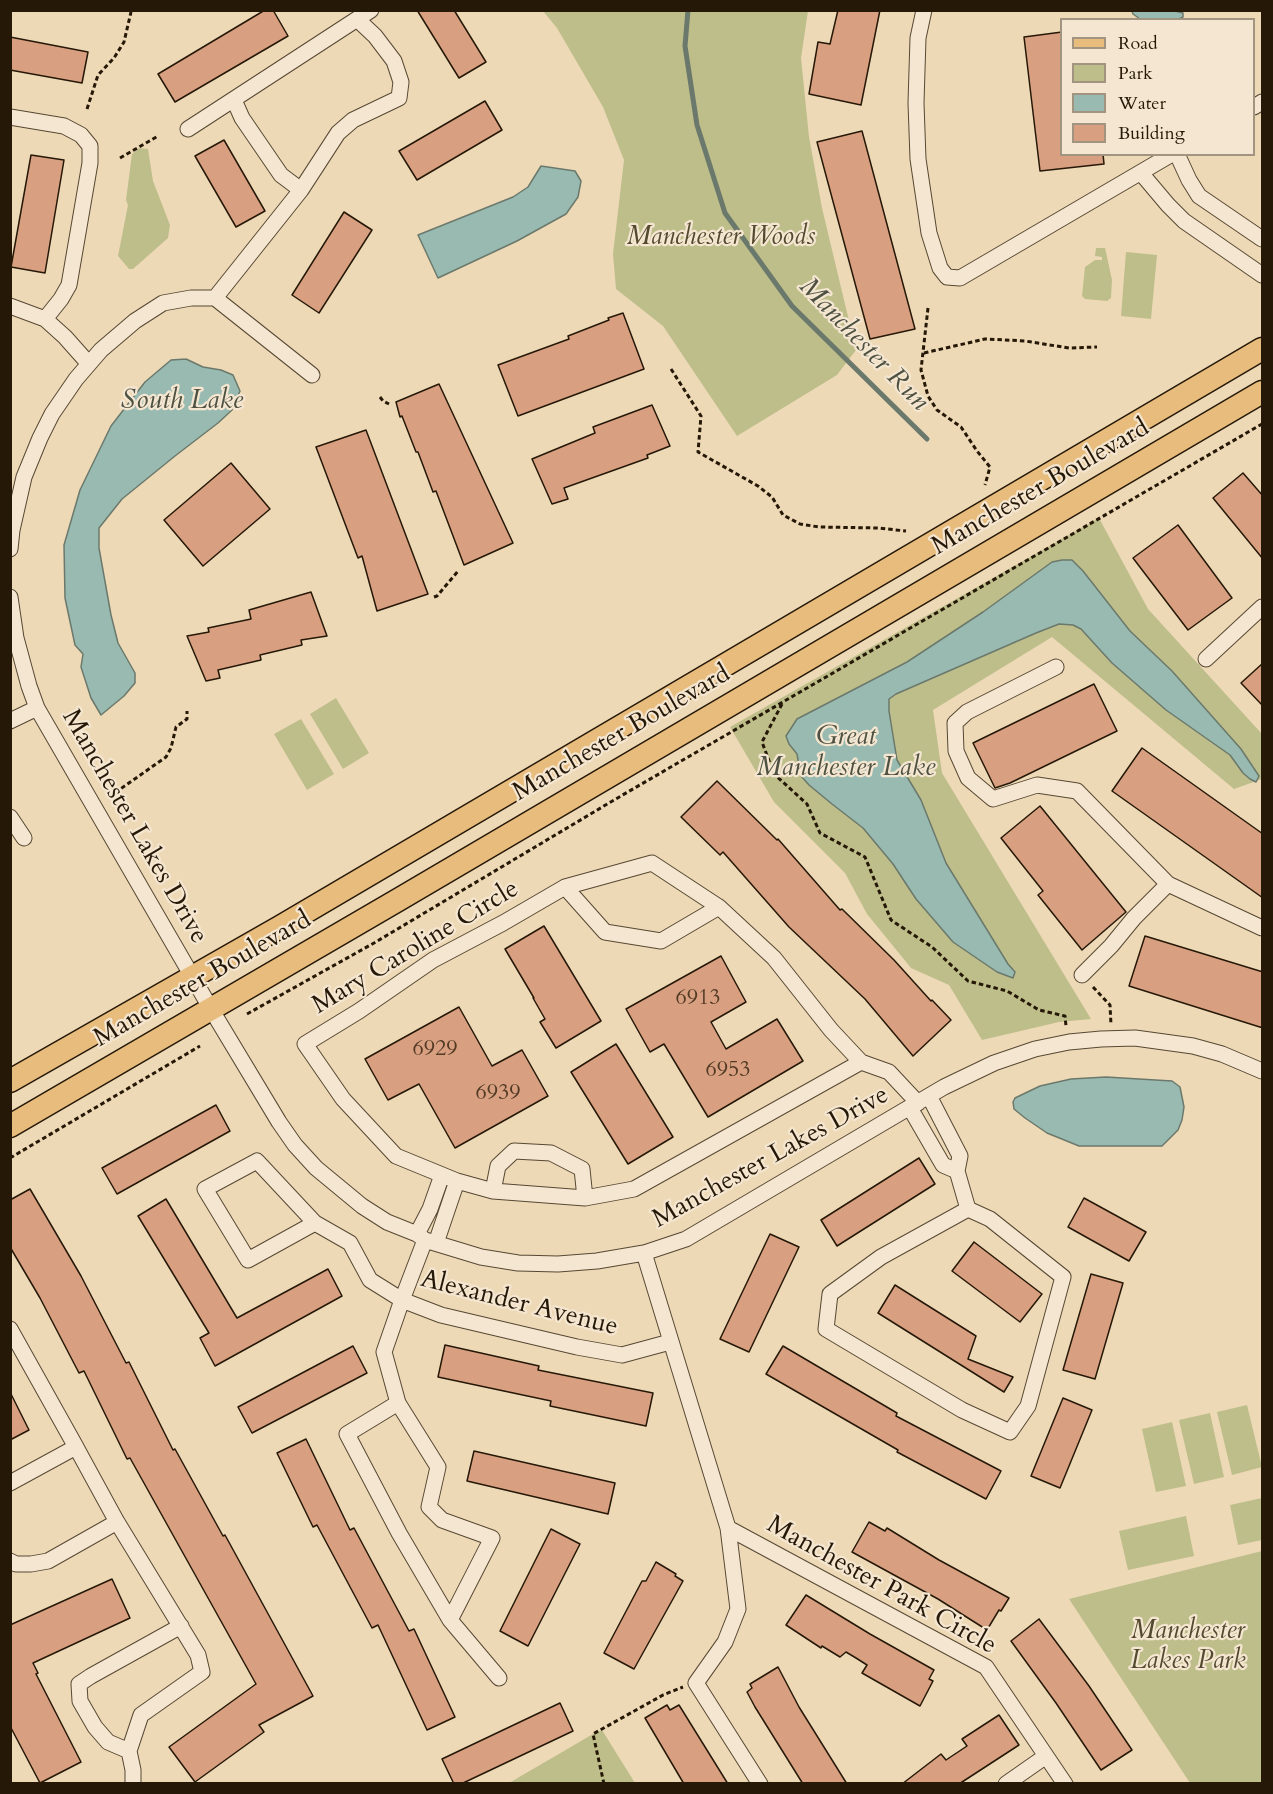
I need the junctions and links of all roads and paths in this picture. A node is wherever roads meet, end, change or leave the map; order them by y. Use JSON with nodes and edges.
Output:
{"nodes":[{"id":1,"x":134,"y":10,"type":"edge"},
{"id":2,"x":371,"y":10,"type":"edge"},
{"id":3,"x":924,"y":10,"type":"edge"},
{"id":4,"x":358,"y":20,"type":"junction"},
{"id":5,"x":234,"y":100,"type":"junction"},
{"id":6,"x":87,"y":109,"type":"dead end"},
{"id":7,"x":10,"y":117,"type":"edge"},
{"id":8,"x":188,"y":129,"type":"dead end"},
{"id":9,"x":158,"y":136,"type":"dead end"},
{"id":10,"x":1169,"y":156,"type":"edge"},
{"id":11,"x":1178,"y":156,"type":"edge"},
{"id":12,"x":120,"y":158,"type":"dead end"},
{"id":13,"x":1141,"y":173,"type":"junction"},
{"id":14,"x":301,"y":190,"type":"junction"},
{"id":15,"x":1263,"y":238,"type":"edge"},
{"id":16,"x":1263,"y":275,"type":"edge"},
{"id":17,"x":215,"y":298,"type":"junction"},
{"id":18,"x":10,"y":306,"type":"edge"},
{"id":19,"x":928,"y":308,"type":"dead end"},
{"id":20,"x":45,"y":319,"type":"junction"},
{"id":21,"x":1097,"y":347,"type":"dead end"},
{"id":22,"x":1263,"y":349,"type":"edge"},
{"id":23,"x":924,"y":353,"type":"junction"},
{"id":24,"x":89,"y":364,"type":"junction"},
{"id":25,"x":671,"y":369,"type":"dead end"},
{"id":26,"x":312,"y":375,"type":"dead end"},
{"id":27,"x":1263,"y":392,"type":"edge"},
{"id":28,"x":380,"y":397,"type":"dead end"},
{"id":29,"x":389,"y":404,"type":"dead end"},
{"id":30,"x":1263,"y":424,"type":"edge"},
{"id":31,"x":985,"y":485,"type":"dead end"},
{"id":32,"x":11,"y":530,"type":"edge"},
{"id":33,"x":906,"y":531,"type":"dead end"},
{"id":34,"x":10,"y":549,"type":"edge"},
{"id":35,"x":459,"y":570,"type":"dead end"},
{"id":36,"x":10,"y":597,"type":"edge"},
{"id":37,"x":434,"y":597,"type":"dead end"},
{"id":38,"x":1263,"y":607,"type":"edge"},
{"id":39,"x":1206,"y":659,"type":"dead end"},
{"id":40,"x":1056,"y":667,"type":"dead end"},
{"id":41,"x":782,"y":703,"type":"junction"},
{"id":42,"x":37,"y":708,"type":"junction"},
{"id":43,"x":187,"y":711,"type":"dead end"},
{"id":44,"x":10,"y":721,"type":"edge"},
{"id":45,"x":109,"y":797,"type":"dead end"},
{"id":46,"x":10,"y":817,"type":"edge"},
{"id":47,"x":24,"y":837,"type":"dead end"},
{"id":48,"x":1168,"y":884,"type":"junction"},
{"id":49,"x":565,"y":887,"type":"junction"},
{"id":50,"x":719,"y":907,"type":"junction"},
{"id":51,"x":1263,"y":928,"type":"edge"},
{"id":52,"x":1082,"y":975,"type":"joint"},
{"id":53,"x":193,"y":977,"type":"junction"},
{"id":54,"x":211,"y":1009,"type":"junction"},
{"id":55,"x":246,"y":1014,"type":"dead end"},
{"id":56,"x":1112,"y":1039,"type":"junction"},
{"id":57,"x":1069,"y":1042,"type":"junction"},
{"id":58,"x":200,"y":1046,"type":"dead end"},
{"id":59,"x":861,"y":1062,"type":"junction"},
{"id":60,"x":1263,"y":1071,"type":"edge"},
{"id":61,"x":10,"y":1081,"type":"edge"},
{"id":62,"x":919,"y":1103,"type":"junction"},
{"id":63,"x":10,"y":1126,"type":"edge"},
{"id":64,"x":10,"y":1158,"type":"edge"},
{"id":65,"x":957,"y":1171,"type":"junction"},
{"id":66,"x":442,"y":1175,"type":"junction"},
{"id":67,"x":457,"y":1181,"type":"junction"},
{"id":68,"x":493,"y":1191,"type":"junction"},
{"id":69,"x":585,"y":1198,"type":"junction"},
{"id":70,"x":968,"y":1209,"type":"junction"},
{"id":71,"x":315,"y":1224,"type":"junction"},
{"id":72,"x":426,"y":1239,"type":"junction"},
{"id":73,"x":644,"y":1253,"type":"junction"},
{"id":74,"x":402,"y":1300,"type":"junction"},
{"id":75,"x":12,"y":1337,"type":"edge"},
{"id":76,"x":670,"y":1342,"type":"junction"},
{"id":77,"x":398,"y":1403,"type":"junction"},
{"id":78,"x":76,"y":1447,"type":"junction"},
{"id":79,"x":10,"y":1484,"type":"edge"},
{"id":80,"x":117,"y":1522,"type":"junction"},
{"id":81,"x":728,"y":1528,"type":"junction"},
{"id":82,"x":10,"y":1561,"type":"edge"},
{"id":83,"x":450,"y":1620,"type":"junction"},
{"id":84,"x":181,"y":1626,"type":"junction"},
{"id":85,"x":498,"y":1678,"type":"dead end"},
{"id":86,"x":685,"y":1686,"type":"dead end"},
{"id":87,"x":129,"y":1750,"type":"junction"},
{"id":88,"x":1046,"y":1756,"type":"junction"},
{"id":89,"x":133,"y":1784,"type":"edge"},
{"id":90,"x":604,"y":1784,"type":"edge"},
{"id":91,"x":760,"y":1784,"type":"edge"},
{"id":92,"x":1006,"y":1784,"type":"edge"},
{"id":93,"x":1065,"y":1784,"type":"edge"}],
"edges":[{"from":1,"to":6,"type":"path"},
{"from":2,"to":4,"type":"street"},
{"from":3,"to":13,"type":"street"},
{"from":4,"to":5,"type":"street"},
{"from":4,"to":14,"type":"street"},
{"from":5,"to":8,"type":"street"},
{"from":5,"to":14,"type":"street"},
{"from":7,"to":20,"type":"street"},
{"from":9,"to":12,"type":"path"},
{"from":10,"to":13,"type":"street"},
{"from":11,"to":15,"type":"street"},
{"from":13,"to":16,"type":"street"},
{"from":14,"to":17,"type":"street"},
{"from":17,"to":24,"type":"street"},
{"from":17,"to":26,"type":"street"},
{"from":18,"to":20,"type":"street"},
{"from":19,"to":23,"type":"path"},
{"from":20,"to":24,"type":"street"},
{"from":21,"to":23,"type":"path"},
{"from":22,"to":53,"type":"main road","name":"Manchester Boulevard"},
{"from":23,"to":31,"type":"path"},
{"from":24,"to":32,"type":"street"},
{"from":25,"to":33,"type":"path"},
{"from":27,"to":54,"type":"main road","name":"Manchester Boulevard"},
{"from":28,"to":29,"type":"path"},
{"from":30,"to":41,"type":"path"},
{"from":32,"to":34,"type":"street"},
{"from":35,"to":37,"type":"path"},
{"from":36,"to":42,"type":"street","name":"Manchester Lakes Drive"},
{"from":38,"to":39,"type":"street"},
{"from":40,"to":48,"type":"street"},
{"from":41,"to":55,"type":"path"},
{"from":41,"to":57,"type":"path"},
{"from":42,"to":44,"type":"street"},
{"from":42,"to":53,"type":"street","name":"Manchester Lakes Drive"},
{"from":43,"to":45,"type":"path"},
{"from":46,"to":47,"type":"street"},
{"from":48,"to":51,"type":"street"},
{"from":48,"to":52,"type":"street"},
{"from":49,"to":50,"type":"street","name":"Mary Caroline Circle"},
{"from":49,"to":50,"type":"street"},
{"from":49,"to":66,"type":"street","name":"Mary Caroline Circle"},
{"from":50,"to":59,"type":"street","name":"Mary Caroline Circle"},
{"from":52,"to":56,"type":"path"},
{"from":53,"to":54,"type":"street","name":"Manchester Lakes Drive"},
{"from":53,"to":61,"type":"main road","name":"Manchester Boulevard"},
{"from":54,"to":63,"type":"main road","name":"Manchester Boulevard"},
{"from":54,"to":72,"type":"street","name":"Manchester Lakes Drive"},
{"from":56,"to":57,"type":"street","name":"Manchester Lakes Drive"},
{"from":56,"to":60,"type":"street","name":"Manchester Lakes Drive"},
{"from":57,"to":62,"type":"street","name":"Manchester Lakes Drive"},
{"from":58,"to":64,"type":"path"},
{"from":59,"to":62,"type":"street","name":"Mary Caroline Circle"},
{"from":59,"to":69,"type":"street","name":"Mary Caroline Circle"},
{"from":62,"to":65,"type":"street"},
{"from":62,"to":65,"type":"street"},
{"from":62,"to":73,"type":"street","name":"Manchester Lakes Drive"},
{"from":65,"to":70,"type":"street"},
{"from":66,"to":67,"type":"street","name":"Mary Caroline Circle"},
{"from":66,"to":72,"type":"street"},
{"from":67,"to":68,"type":"street","name":"Mary Caroline Circle"},
{"from":67,"to":72,"type":"street"},
{"from":68,"to":69,"type":"street","name":"Mary Caroline Circle"},
{"from":68,"to":69,"type":"street"},
{"from":70,"to":70,"type":"street"},
{"from":71,"to":71,"type":"street","name":"Alexander Avenue"},
{"from":71,"to":74,"type":"street","name":"Alexander Avenue"},
{"from":72,"to":73,"type":"street","name":"Manchester Lakes Drive"},
{"from":72,"to":74,"type":"street"},
{"from":73,"to":76,"type":"street","name":"Manchester Park Circle"},
{"from":74,"to":76,"type":"street","name":"Alexander Avenue"},
{"from":74,"to":77,"type":"street"},
{"from":75,"to":78,"type":"street"},
{"from":76,"to":81,"type":"street","name":"Manchester Park Circle"},
{"from":77,"to":83,"type":"street"},
{"from":77,"to":83,"type":"street"},
{"from":78,"to":79,"type":"street"},
{"from":78,"to":80,"type":"street"},
{"from":80,"to":82,"type":"street"},
{"from":80,"to":84,"type":"street"},
{"from":81,"to":88,"type":"street","name":"Manchester Park Circle"},
{"from":81,"to":91,"type":"street","name":"Manchester Park Circle"},
{"from":83,"to":85,"type":"street"},
{"from":84,"to":87,"type":"street"},
{"from":84,"to":87,"type":"street"},
{"from":86,"to":90,"type":"path"},
{"from":87,"to":89,"type":"street"},
{"from":88,"to":92,"type":"street"},
{"from":88,"to":93,"type":"street","name":"Manchester Park Circle"}]}
